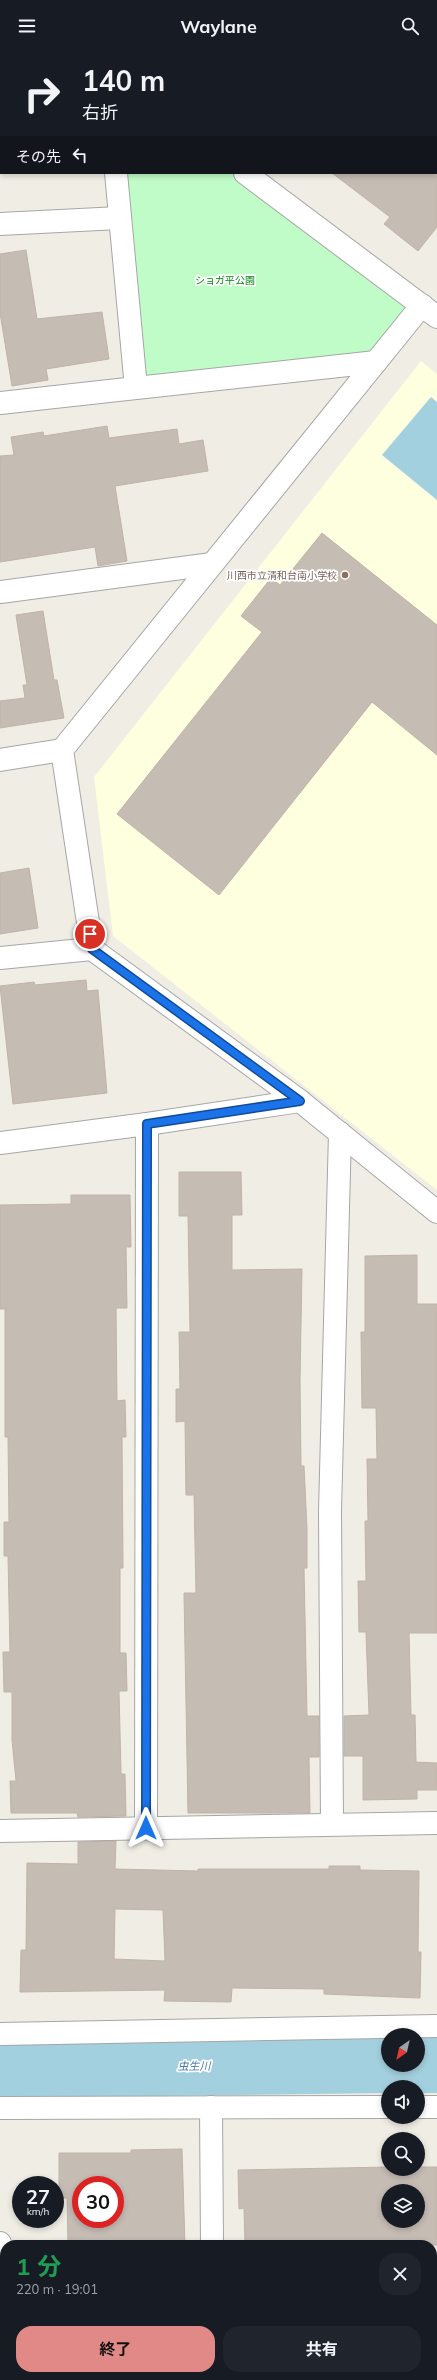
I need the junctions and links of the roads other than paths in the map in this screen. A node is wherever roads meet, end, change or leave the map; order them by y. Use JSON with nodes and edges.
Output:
{"nodes":[{"id":1,"x":116,"y":174,"type":"edge"},
{"id":2,"x":246,"y":174,"type":"edge"},
{"id":3,"x":119,"y":218,"type":"junction"},
{"id":4,"x":0,"y":224,"type":"edge"},
{"id":5,"x":430,"y":311,"type":"edge"},
{"id":6,"x":376,"y":362,"type":"junction"},
{"id":7,"x":136,"y":388,"type":"junction"},
{"id":8,"x":0,"y":402,"type":"edge"},
{"id":9,"x":212,"y":564,"type":"junction"},
{"id":10,"x":0,"y":592,"type":"edge"},
{"id":11,"x":62,"y":750,"type":"junction"},
{"id":12,"x":0,"y":760,"type":"edge"},
{"id":13,"x":92,"y":949,"type":"junction"},
{"id":14,"x":0,"y":958,"type":"edge"},
{"id":15,"x":300,"y":1101,"type":"junction"},
{"id":16,"x":147,"y":1124,"type":"junction"},
{"id":17,"x":340,"y":1133,"type":"junction"},
{"id":18,"x":0,"y":1143,"type":"edge"},
{"id":19,"x":437,"y":1212,"type":"edge"},
{"id":20,"x":437,"y":1822,"type":"edge"},
{"id":21,"x":332,"y":1824,"type":"junction"},
{"id":22,"x":146,"y":1828,"type":"junction"},
{"id":23,"x":0,"y":1831,"type":"edge"},
{"id":24,"x":437,"y":2026,"type":"edge"},
{"id":25,"x":0,"y":2034,"type":"edge"},
{"id":26,"x":381,"y":2107,"type":"edge"},
{"id":27,"x":425,"y":2107,"type":"edge"},
{"id":28,"x":437,"y":2107,"type":"edge"},
{"id":29,"x":0,"y":2108,"type":"edge"},
{"id":30,"x":211,"y":2108,"type":"junction"},
{"id":31,"x":212,"y":2240,"type":"edge"}],
"edges":[{"from":1,"to":3,"type":"street"},
{"from":2,"to":5,"type":"street"},
{"from":3,"to":4,"type":"street"},
{"from":3,"to":7,"type":"street"},
{"from":5,"to":6,"type":"street"},
{"from":6,"to":7,"type":"street"},
{"from":6,"to":9,"type":"street"},
{"from":7,"to":8,"type":"street"},
{"from":9,"to":10,"type":"street"},
{"from":9,"to":11,"type":"street"},
{"from":11,"to":12,"type":"street"},
{"from":11,"to":13,"type":"street"},
{"from":13,"to":14,"type":"street"},
{"from":13,"to":15,"type":"street"},
{"from":15,"to":16,"type":"street"},
{"from":15,"to":17,"type":"street"},
{"from":16,"to":18,"type":"street"},
{"from":16,"to":22,"type":"street"},
{"from":17,"to":19,"type":"street"},
{"from":17,"to":21,"type":"street"},
{"from":20,"to":21,"type":"street"},
{"from":21,"to":22,"type":"street"},
{"from":22,"to":23,"type":"street"},
{"from":24,"to":25,"type":"street"},
{"from":26,"to":30,"type":"street"},
{"from":27,"to":28,"type":"street"},
{"from":29,"to":30,"type":"street"},
{"from":30,"to":31,"type":"street"}]}
